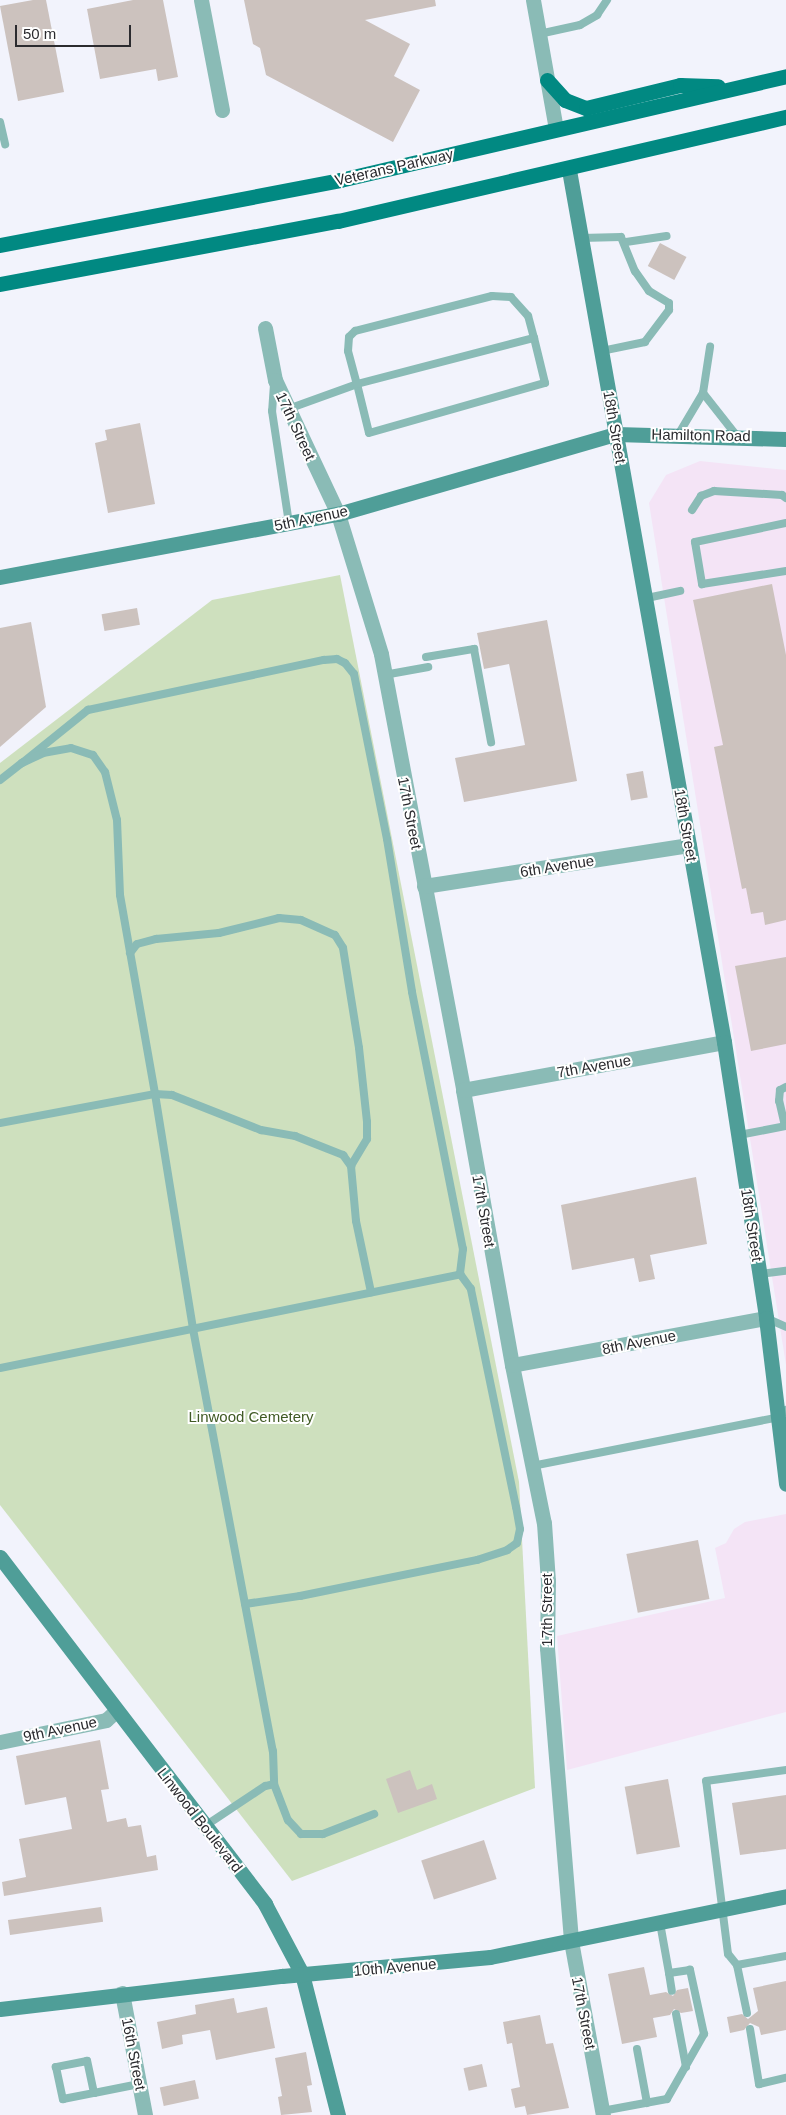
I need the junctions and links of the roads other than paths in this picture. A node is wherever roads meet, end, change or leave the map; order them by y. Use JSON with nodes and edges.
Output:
{"nodes":[{"id":1,"x":201,"y":0,"type":"edge"},
{"id":2,"x":533,"y":0,"type":"edge"},
{"id":3,"x":607,"y":0,"type":"edge"},
{"id":4,"x":538,"y":34,"type":"junction"},
{"id":5,"x":786,"y":76,"type":"edge"},
{"id":6,"x":546,"y":80,"type":"junction"},
{"id":7,"x":742,"y":86,"type":"junction"},
{"id":8,"x":222,"y":110,"type":"dead end"},
{"id":9,"x":786,"y":117,"type":"edge"},
{"id":10,"x":0,"y":122,"type":"edge"},
{"id":11,"x":556,"y":129,"type":"junction"},
{"id":12,"x":5,"y":144,"type":"dead end"},
{"id":13,"x":568,"y":170,"type":"junction"},
{"id":14,"x":667,"y":236,"type":"dead end"},
{"id":15,"x":581,"y":238,"type":"junction"},
{"id":16,"x":626,"y":242,"type":"junction"},
{"id":17,"x":0,"y":244,"type":"edge"},
{"id":18,"x":0,"y":284,"type":"edge"},
{"id":19,"x":265,"y":328,"type":"dead end"},
{"id":20,"x":534,"y":338,"type":"junction"},
{"id":21,"x":710,"y":347,"type":"dead end"},
{"id":22,"x":601,"y":351,"type":"junction"},
{"id":23,"x":275,"y":380,"type":"junction"},
{"id":24,"x":357,"y":384,"type":"junction"},
{"id":25,"x":703,"y":393,"type":"junction"},
{"id":26,"x":288,"y":408,"type":"junction"},
{"id":27,"x":616,"y":434,"type":"junction"},
{"id":28,"x":678,"y":435,"type":"junction"},
{"id":29,"x":737,"y":436,"type":"junction"},
{"id":30,"x":786,"y":439,"type":"edge"},
{"id":31,"x":786,"y":498,"type":"edge"},
{"id":32,"x":692,"y":510,"type":"dead end"},
{"id":33,"x":338,"y":514,"type":"junction"},
{"id":34,"x":289,"y":523,"type":"junction"},
{"id":35,"x":786,"y":523,"type":"edge"},
{"id":36,"x":786,"y":571,"type":"edge"},
{"id":37,"x":0,"y":577,"type":"edge"},
{"id":38,"x":680,"y":591,"type":"dead end"},
{"id":39,"x":647,"y":598,"type":"junction"},
{"id":40,"x":426,"y":657,"type":"dead end"},
{"id":41,"x":428,"y":667,"type":"dead end"},
{"id":42,"x":384,"y":675,"type":"junction"},
{"id":43,"x":491,"y":742,"type":"dead end"},
{"id":44,"x":22,"y":763,"type":"junction"},
{"id":45,"x":0,"y":780,"type":"edge"},
{"id":46,"x":690,"y":844,"type":"junction"},
{"id":47,"x":424,"y":886,"type":"junction"},
{"id":48,"x":130,"y":952,"type":"junction"},
{"id":49,"x":724,"y":1042,"type":"junction"},
{"id":50,"x":786,"y":1087,"type":"edge"},
{"id":51,"x":463,"y":1090,"type":"junction"},
{"id":52,"x":155,"y":1094,"type":"junction"},
{"id":53,"x":0,"y":1123,"type":"edge"},
{"id":54,"x":785,"y":1126,"type":"edge"},
{"id":55,"x":739,"y":1135,"type":"junction"},
{"id":56,"x":351,"y":1166,"type":"junction"},
{"id":57,"x":786,"y":1270,"type":"edge"},
{"id":58,"x":460,"y":1274,"type":"junction"},
{"id":59,"x":760,"y":1274,"type":"junction"},
{"id":60,"x":372,"y":1292,"type":"junction"},
{"id":61,"x":766,"y":1318,"type":"junction"},
{"id":62,"x":786,"y":1327,"type":"edge"},
{"id":63,"x":193,"y":1330,"type":"junction"},
{"id":64,"x":512,"y":1366,"type":"junction"},
{"id":65,"x":0,"y":1368,"type":"edge"},
{"id":66,"x":782,"y":1413,"type":"edge"},
{"id":67,"x":532,"y":1466,"type":"junction"},
{"id":68,"x":786,"y":1484,"type":"edge"},
{"id":69,"x":0,"y":1557,"type":"edge"},
{"id":70,"x":245,"y":1604,"type":"junction"},
{"id":71,"x":116,"y":1711,"type":"junction"},
{"id":72,"x":0,"y":1742,"type":"edge"},
{"id":73,"x":786,"y":1770,"type":"edge"},
{"id":74,"x":274,"y":1784,"type":"junction"},
{"id":75,"x":374,"y":1814,"type":"dead end"},
{"id":76,"x":205,"y":1826,"type":"junction"},
{"id":77,"x":786,"y":1896,"type":"edge"},
{"id":78,"x":721,"y":1910,"type":"junction"},
{"id":79,"x":660,"y":1923,"type":"junction"},
{"id":80,"x":570,"y":1941,"type":"junction"},
{"id":81,"x":786,"y":1956,"type":"edge"},
{"id":82,"x":737,"y":1965,"type":"junction"},
{"id":83,"x":669,"y":1973,"type":"junction"},
{"id":84,"x":302,"y":1974,"type":"junction"},
{"id":85,"x":672,"y":1991,"type":"dead end"},
{"id":86,"x":122,"y":1993,"type":"junction"},
{"id":87,"x":0,"y":2009,"type":"edge"},
{"id":88,"x":676,"y":2014,"type":"dead end"},
{"id":89,"x":746,"y":2014,"type":"dead end"},
{"id":90,"x":750,"y":2029,"type":"dead end"},
{"id":91,"x":637,"y":2049,"type":"dead end"},
{"id":92,"x":686,"y":2067,"type":"junction"},
{"id":93,"x":786,"y":2078,"type":"edge"},
{"id":94,"x":139,"y":2084,"type":"junction"},
{"id":95,"x":94,"y":2093,"type":"junction"},
{"id":96,"x":647,"y":2103,"type":"junction"},
{"id":97,"x":603,"y":2113,"type":"edge"},
{"id":98,"x":145,"y":2115,"type":"edge"},
{"id":99,"x":338,"y":2115,"type":"edge"}],
"edges":[{"from":1,"to":8,"type":"street"},
{"from":2,"to":4,"type":"street"},
{"from":3,"to":4,"type":"lane"},
{"from":4,"to":6,"type":"street"},
{"from":5,"to":7,"type":"main road","name":"Veterans Parkway"},
{"from":6,"to":7,"type":"main road"},
{"from":6,"to":11,"type":"street"},
{"from":7,"to":11,"type":"main road","name":"Veterans Parkway"},
{"from":9,"to":13,"type":"main road"},
{"from":10,"to":12,"type":"lane"},
{"from":11,"to":17,"type":"main road","name":"Veterans Parkway"},
{"from":13,"to":15,"type":"street","name":"18th Street"},
{"from":13,"to":18,"type":"main road"},
{"from":14,"to":16,"type":"lane"},
{"from":15,"to":16,"type":"lane"},
{"from":15,"to":22,"type":"street","name":"18th Street"},
{"from":16,"to":22,"type":"lane"},
{"from":19,"to":23,"type":"street","name":"17th Street"},
{"from":20,"to":24,"type":"lane"},
{"from":20,"to":24,"type":"lane"},
{"from":20,"to":24,"type":"lane"},
{"from":21,"to":25,"type":"lane"},
{"from":22,"to":27,"type":"street","name":"18th Street"},
{"from":23,"to":26,"type":"street","name":"17th Street"},
{"from":23,"to":34,"type":"lane"},
{"from":24,"to":26,"type":"lane"},
{"from":25,"to":28,"type":"lane"},
{"from":25,"to":29,"type":"lane"},
{"from":26,"to":33,"type":"street","name":"17th Street"},
{"from":27,"to":28,"type":"street","name":"Hamilton Road"},
{"from":27,"to":33,"type":"street","name":"5th Avenue"},
{"from":27,"to":39,"type":"street","name":"18th Street"},
{"from":28,"to":29,"type":"street","name":"Hamilton Road"},
{"from":29,"to":30,"type":"street","name":"Hamilton Road"},
{"from":31,"to":32,"type":"lane"},
{"from":33,"to":34,"type":"street","name":"5th Avenue"},
{"from":33,"to":42,"type":"street","name":"17th Street"},
{"from":34,"to":37,"type":"street","name":"5th Avenue"},
{"from":35,"to":36,"type":"lane"},
{"from":38,"to":39,"type":"lane"},
{"from":39,"to":46,"type":"street","name":"18th Street"},
{"from":40,"to":43,"type":"lane"},
{"from":41,"to":42,"type":"lane"},
{"from":42,"to":47,"type":"street","name":"17th Street"},
{"from":44,"to":45,"type":"lane"},
{"from":44,"to":48,"type":"lane"},
{"from":44,"to":58,"type":"lane"},
{"from":46,"to":47,"type":"street","name":"6th Avenue"},
{"from":46,"to":49,"type":"street","name":"18th Street"},
{"from":47,"to":51,"type":"street","name":"17th Street"},
{"from":48,"to":52,"type":"lane"},
{"from":48,"to":56,"type":"lane"},
{"from":49,"to":51,"type":"street","name":"7th Avenue"},
{"from":49,"to":55,"type":"street","name":"18th Street"},
{"from":50,"to":54,"type":"lane"},
{"from":51,"to":64,"type":"street","name":"17th Street"},
{"from":52,"to":53,"type":"lane"},
{"from":52,"to":56,"type":"lane"},
{"from":52,"to":63,"type":"lane"},
{"from":54,"to":55,"type":"lane"},
{"from":55,"to":59,"type":"street","name":"18th Street"},
{"from":56,"to":60,"type":"lane"},
{"from":57,"to":59,"type":"lane"},
{"from":58,"to":60,"type":"lane"},
{"from":58,"to":70,"type":"lane"},
{"from":59,"to":61,"type":"street","name":"18th Street"},
{"from":60,"to":63,"type":"lane"},
{"from":61,"to":62,"type":"lane"},
{"from":61,"to":64,"type":"street","name":"8th Avenue"},
{"from":61,"to":66,"type":"street","name":"18th Street"},
{"from":63,"to":65,"type":"lane"},
{"from":63,"to":70,"type":"lane"},
{"from":64,"to":67,"type":"street","name":"17th Street"},
{"from":66,"to":67,"type":"lane"},
{"from":66,"to":68,"type":"street","name":"18th Street"},
{"from":67,"to":80,"type":"street","name":"17th Street"},
{"from":69,"to":71,"type":"street","name":"Linwood Boulevard"},
{"from":70,"to":74,"type":"lane"},
{"from":71,"to":72,"type":"street","name":"9th Avenue"},
{"from":71,"to":76,"type":"street","name":"Linwood Boulevard"},
{"from":73,"to":78,"type":"lane"},
{"from":74,"to":75,"type":"lane"},
{"from":74,"to":76,"type":"lane"},
{"from":76,"to":84,"type":"street","name":"Linwood Boulevard"},
{"from":77,"to":78,"type":"street","name":"10th Avenue"},
{"from":78,"to":79,"type":"street","name":"10th Avenue"},
{"from":78,"to":82,"type":"lane"},
{"from":79,"to":80,"type":"street","name":"10th Avenue"},
{"from":79,"to":83,"type":"lane"},
{"from":80,"to":84,"type":"street","name":"10th Avenue"},
{"from":80,"to":97,"type":"street","name":"17th Street"},
{"from":81,"to":82,"type":"lane"},
{"from":82,"to":89,"type":"lane"},
{"from":83,"to":85,"type":"lane"},
{"from":83,"to":92,"type":"lane"},
{"from":84,"to":86,"type":"street","name":"10th Avenue"},
{"from":84,"to":99,"type":"street","name":"Linwood Boulevard"},
{"from":86,"to":87,"type":"street","name":"10th Avenue"},
{"from":86,"to":94,"type":"street","name":"16th Street"},
{"from":88,"to":92,"type":"lane"},
{"from":90,"to":93,"type":"lane"},
{"from":91,"to":96,"type":"lane"},
{"from":92,"to":96,"type":"lane"},
{"from":94,"to":95,"type":"lane"},
{"from":94,"to":98,"type":"street","name":"16th Street"},
{"from":95,"to":95,"type":"lane"},
{"from":96,"to":97,"type":"lane"}]}
